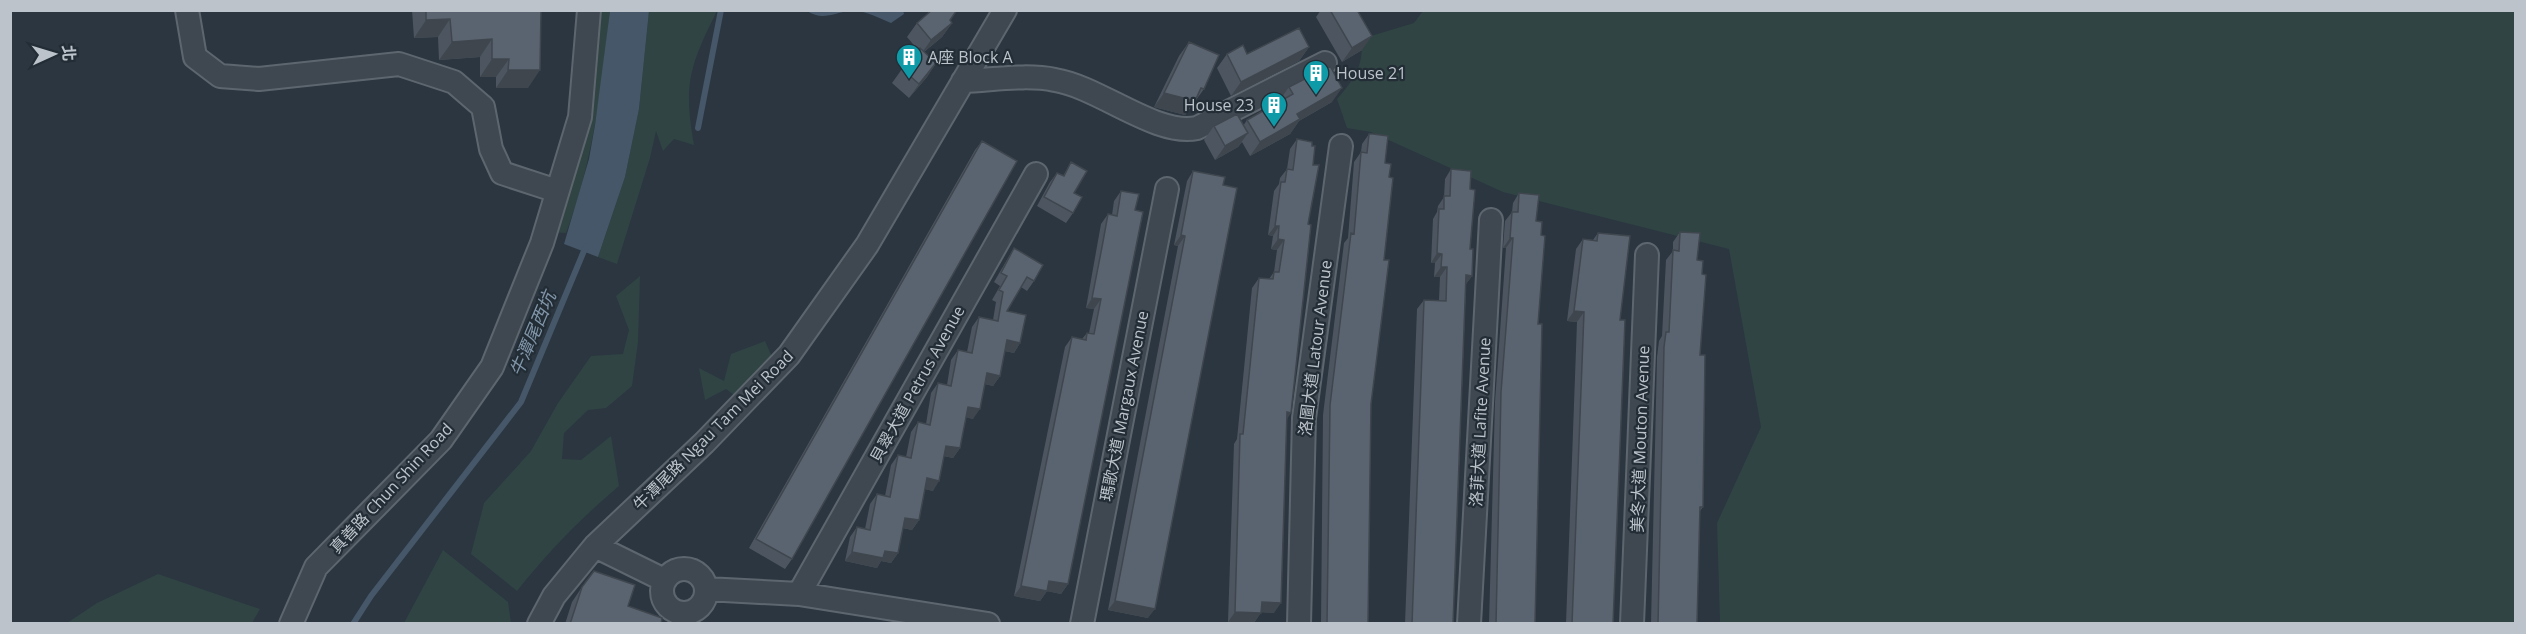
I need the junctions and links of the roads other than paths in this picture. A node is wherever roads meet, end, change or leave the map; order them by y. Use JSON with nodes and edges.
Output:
{"nodes":[{"id":1,"x":187,"y":10,"type":"edge"},
{"id":2,"x":590,"y":10,"type":"edge"},
{"id":3,"x":1005,"y":10,"type":"edge"},
{"id":4,"x":1325,"y":63,"type":"dead end"},
{"id":5,"x":963,"y":81,"type":"junction"},
{"id":6,"x":1341,"y":146,"type":"dead end"},
{"id":7,"x":1036,"y":174,"type":"dead end"},
{"id":8,"x":1167,"y":189,"type":"dead end"},
{"id":9,"x":557,"y":191,"type":"junction"},
{"id":10,"x":1491,"y":220,"type":"dead end"},
{"id":11,"x":1647,"y":255,"type":"dead end"},
{"id":12,"x":595,"y":546,"type":"junction"},
{"id":13,"x":664,"y":580,"type":"junction"},
{"id":14,"x":706,"y":589,"type":"junction"},
{"id":15,"x":799,"y":594,"type":"junction"},
{"id":16,"x":675,"y":618,"type":"edge"},
{"id":17,"x":291,"y":624,"type":"edge"},
{"id":18,"x":539,"y":624,"type":"edge"},
{"id":19,"x":988,"y":624,"type":"edge"},
{"id":20,"x":1082,"y":624,"type":"edge"},
{"id":21,"x":1299,"y":624,"type":"edge"},
{"id":22,"x":1469,"y":624,"type":"edge"},
{"id":23,"x":1632,"y":624,"type":"edge"}],
"edges":[{"from":1,"to":9,"type":"street"},
{"from":2,"to":9,"type":"street","name":"真善路 Chun Shin Road"},
{"from":3,"to":5,"type":"street","name":"牛潭尾路 Ngau Tam Mei Road"},
{"from":4,"to":5,"type":"street"},
{"from":5,"to":12,"type":"street","name":"牛潭尾路 Ngau Tam Mei Road"},
{"from":6,"to":21,"type":"street","name":"洛圖大道 Latour Avenue"},
{"from":7,"to":15,"type":"street","name":"貝翠大道 Petrus Avenue"},
{"from":8,"to":20,"type":"street","name":"瑪歌大道 Margaux Avenue"},
{"from":9,"to":17,"type":"street","name":"真善路 Chun Shin Road"},
{"from":10,"to":22,"type":"street","name":"洛菲大道 Lafite Avenue"},
{"from":11,"to":23,"type":"street","name":"美冬大道 Mouton Avenue"},
{"from":12,"to":13,"type":"street"},
{"from":12,"to":18,"type":"street","name":"牛潭尾路 Ngau Tam Mei Road"},
{"from":13,"to":14,"type":"street"},
{"from":13,"to":16,"type":"street"},
{"from":14,"to":15,"type":"street"},
{"from":14,"to":16,"type":"street"},
{"from":15,"to":19,"type":"street"}]}
